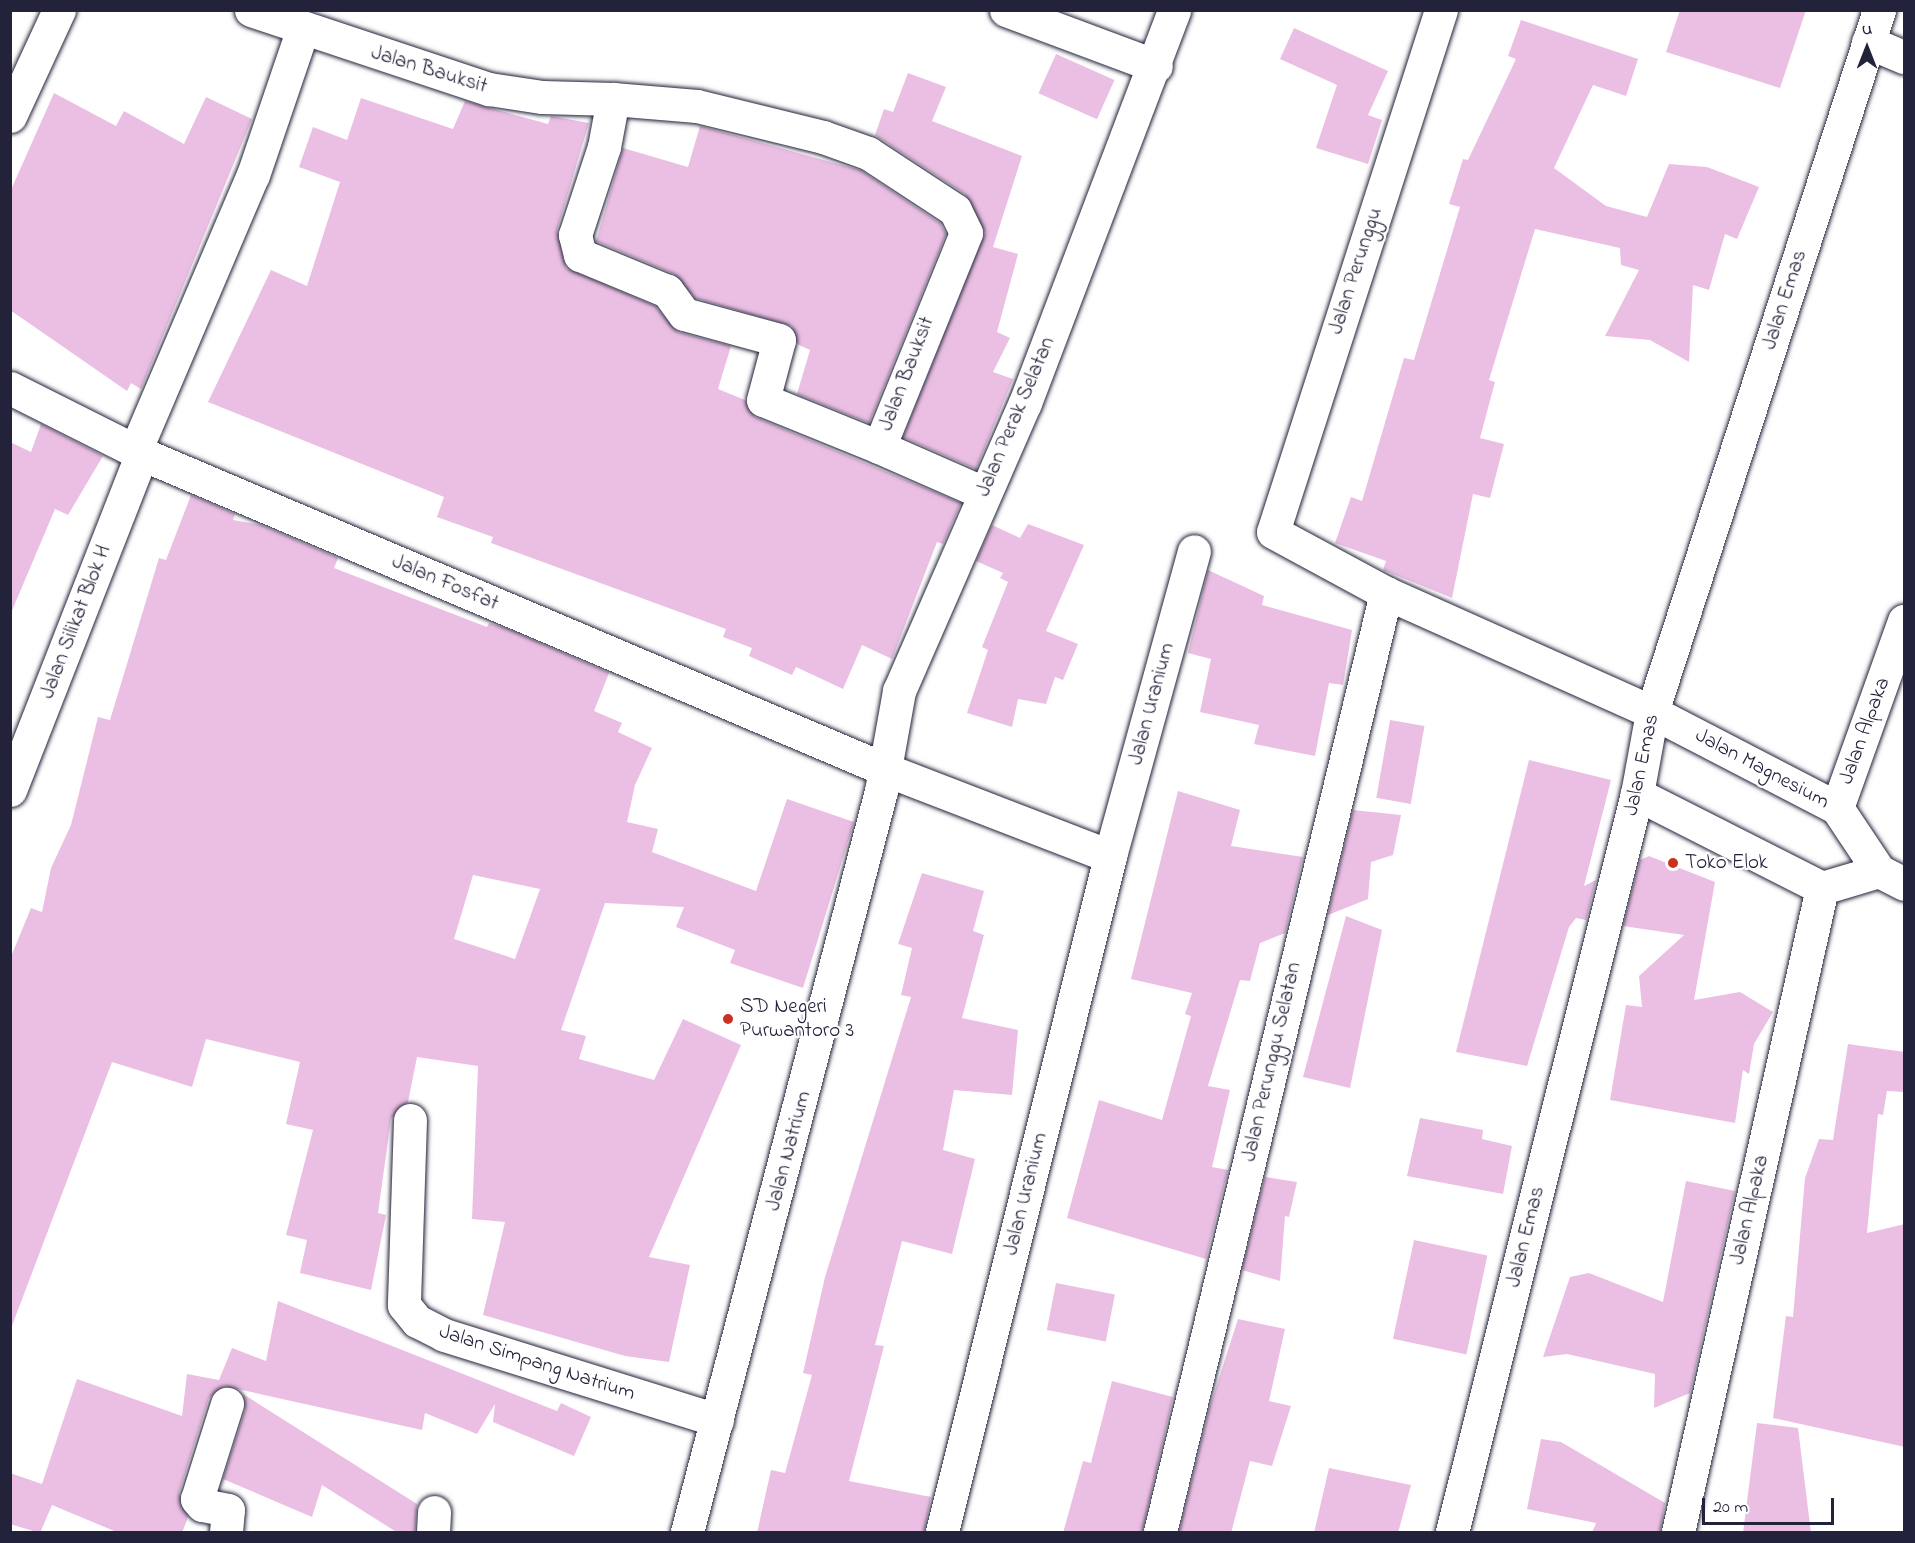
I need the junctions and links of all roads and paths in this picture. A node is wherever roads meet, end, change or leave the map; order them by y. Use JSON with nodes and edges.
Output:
{"nodes":[{"id":1,"x":59,"y":10,"type":"edge"},
{"id":2,"x":251,"y":10,"type":"edge"},
{"id":3,"x":1006,"y":10,"type":"edge"},
{"id":4,"x":1174,"y":10,"type":"edge"},
{"id":5,"x":1441,"y":10,"type":"edge"},
{"id":6,"x":1880,"y":10,"type":"edge"},
{"id":7,"x":302,"y":31,"type":"junction"},
{"id":8,"x":1868,"y":42,"type":"junction"},
{"id":9,"x":1905,"y":57,"type":"edge"},
{"id":10,"x":1156,"y":66,"type":"junction"},
{"id":11,"x":613,"y":99,"type":"junction"},
{"id":12,"x":10,"y":116,"type":"edge"},
{"id":13,"x":10,"y":388,"type":"edge"},
{"id":14,"x":879,"y":447,"type":"junction"},
{"id":15,"x":139,"y":453,"type":"junction"},
{"id":16,"x":984,"y":493,"type":"junction"},
{"id":17,"x":1273,"y":532,"type":"joint"},
{"id":18,"x":1194,"y":551,"type":"dead end"},
{"id":19,"x":1386,"y":593,"type":"junction"},
{"id":20,"x":1905,"y":621,"type":"edge"},
{"id":21,"x":1652,"y":712,"type":"junction"},
{"id":22,"x":884,"y":769,"type":"junction"},
{"id":23,"x":10,"y":790,"type":"edge"},
{"id":24,"x":1637,"y":794,"type":"junction"},
{"id":25,"x":1837,"y":808,"type":"junction"},
{"id":26,"x":1110,"y":856,"type":"junction"},
{"id":27,"x":1892,"y":877,"type":"edge"},
{"id":28,"x":1822,"y":888,"type":"junction"},
{"id":29,"x":410,"y":1120,"type":"dead end"},
{"id":30,"x":226,"y":1404,"type":"dead end"},
{"id":31,"x":717,"y":1420,"type":"junction"},
{"id":32,"x":226,"y":1533,"type":"edge"},
{"id":33,"x":687,"y":1533,"type":"edge"},
{"id":34,"x":942,"y":1533,"type":"edge"},
{"id":35,"x":1160,"y":1533,"type":"edge"},
{"id":36,"x":1452,"y":1533,"type":"edge"},
{"id":37,"x":1678,"y":1533,"type":"edge"}],
"edges":[{"from":1,"to":12,"type":"street"},
{"from":2,"to":7,"type":"street","name":"Jalan Bauksit"},
{"from":3,"to":10,"type":"street"},
{"from":4,"to":10,"type":"street","name":"Jalan Perak Selatan"},
{"from":5,"to":17,"type":"street","name":"Jalan Perunggu"},
{"from":6,"to":8,"type":"street","name":"Jalan Emas"},
{"from":7,"to":11,"type":"street","name":"Jalan Bauksit"},
{"from":7,"to":15,"type":"street","name":"Jalan Silikat Blok H"},
{"from":8,"to":9,"type":"street"},
{"from":8,"to":21,"type":"street","name":"Jalan Emas"},
{"from":10,"to":16,"type":"street","name":"Jalan Perak Selatan"},
{"from":11,"to":14,"type":"street","name":"Jalan Bauksit"},
{"from":11,"to":14,"type":"street","name":"Jalan Bauksit"},
{"from":13,"to":15,"type":"street","name":"Jalan Fosfat"},
{"from":14,"to":16,"type":"street"},
{"from":15,"to":22,"type":"street","name":"Jalan Fosfat"},
{"from":15,"to":23,"type":"street","name":"Jalan Silikat Blok H"},
{"from":16,"to":22,"type":"street","name":"Jalan Perak Selatan"},
{"from":17,"to":19,"type":"street","name":"Jalan Magnesium"},
{"from":18,"to":26,"type":"street","name":"Jalan Uranium"},
{"from":19,"to":21,"type":"street","name":"Jalan Magnesium"},
{"from":19,"to":35,"type":"street","name":"Jalan Perunggu Selatan"},
{"from":20,"to":25,"type":"street","name":"Jalan Alpaka"},
{"from":21,"to":24,"type":"street","name":"Jalan Emas"},
{"from":21,"to":25,"type":"street","name":"Jalan Magnesium"},
{"from":22,"to":26,"type":"street"},
{"from":22,"to":31,"type":"street","name":"Jalan Natrium"},
{"from":24,"to":28,"type":"street"},
{"from":24,"to":36,"type":"street","name":"Jalan Emas"},
{"from":25,"to":27,"type":"street","name":"Jalan Magnesium"},
{"from":26,"to":34,"type":"street","name":"Jalan Uranium"},
{"from":27,"to":28,"type":"street","name":"Jalan Magnesium"},
{"from":28,"to":37,"type":"street","name":"Jalan Alpaka"},
{"from":29,"to":31,"type":"street","name":"Jalan Simpang Natrium"},
{"from":30,"to":32,"type":"street"},
{"from":31,"to":33,"type":"street","name":"Jalan Natrium"}]}
